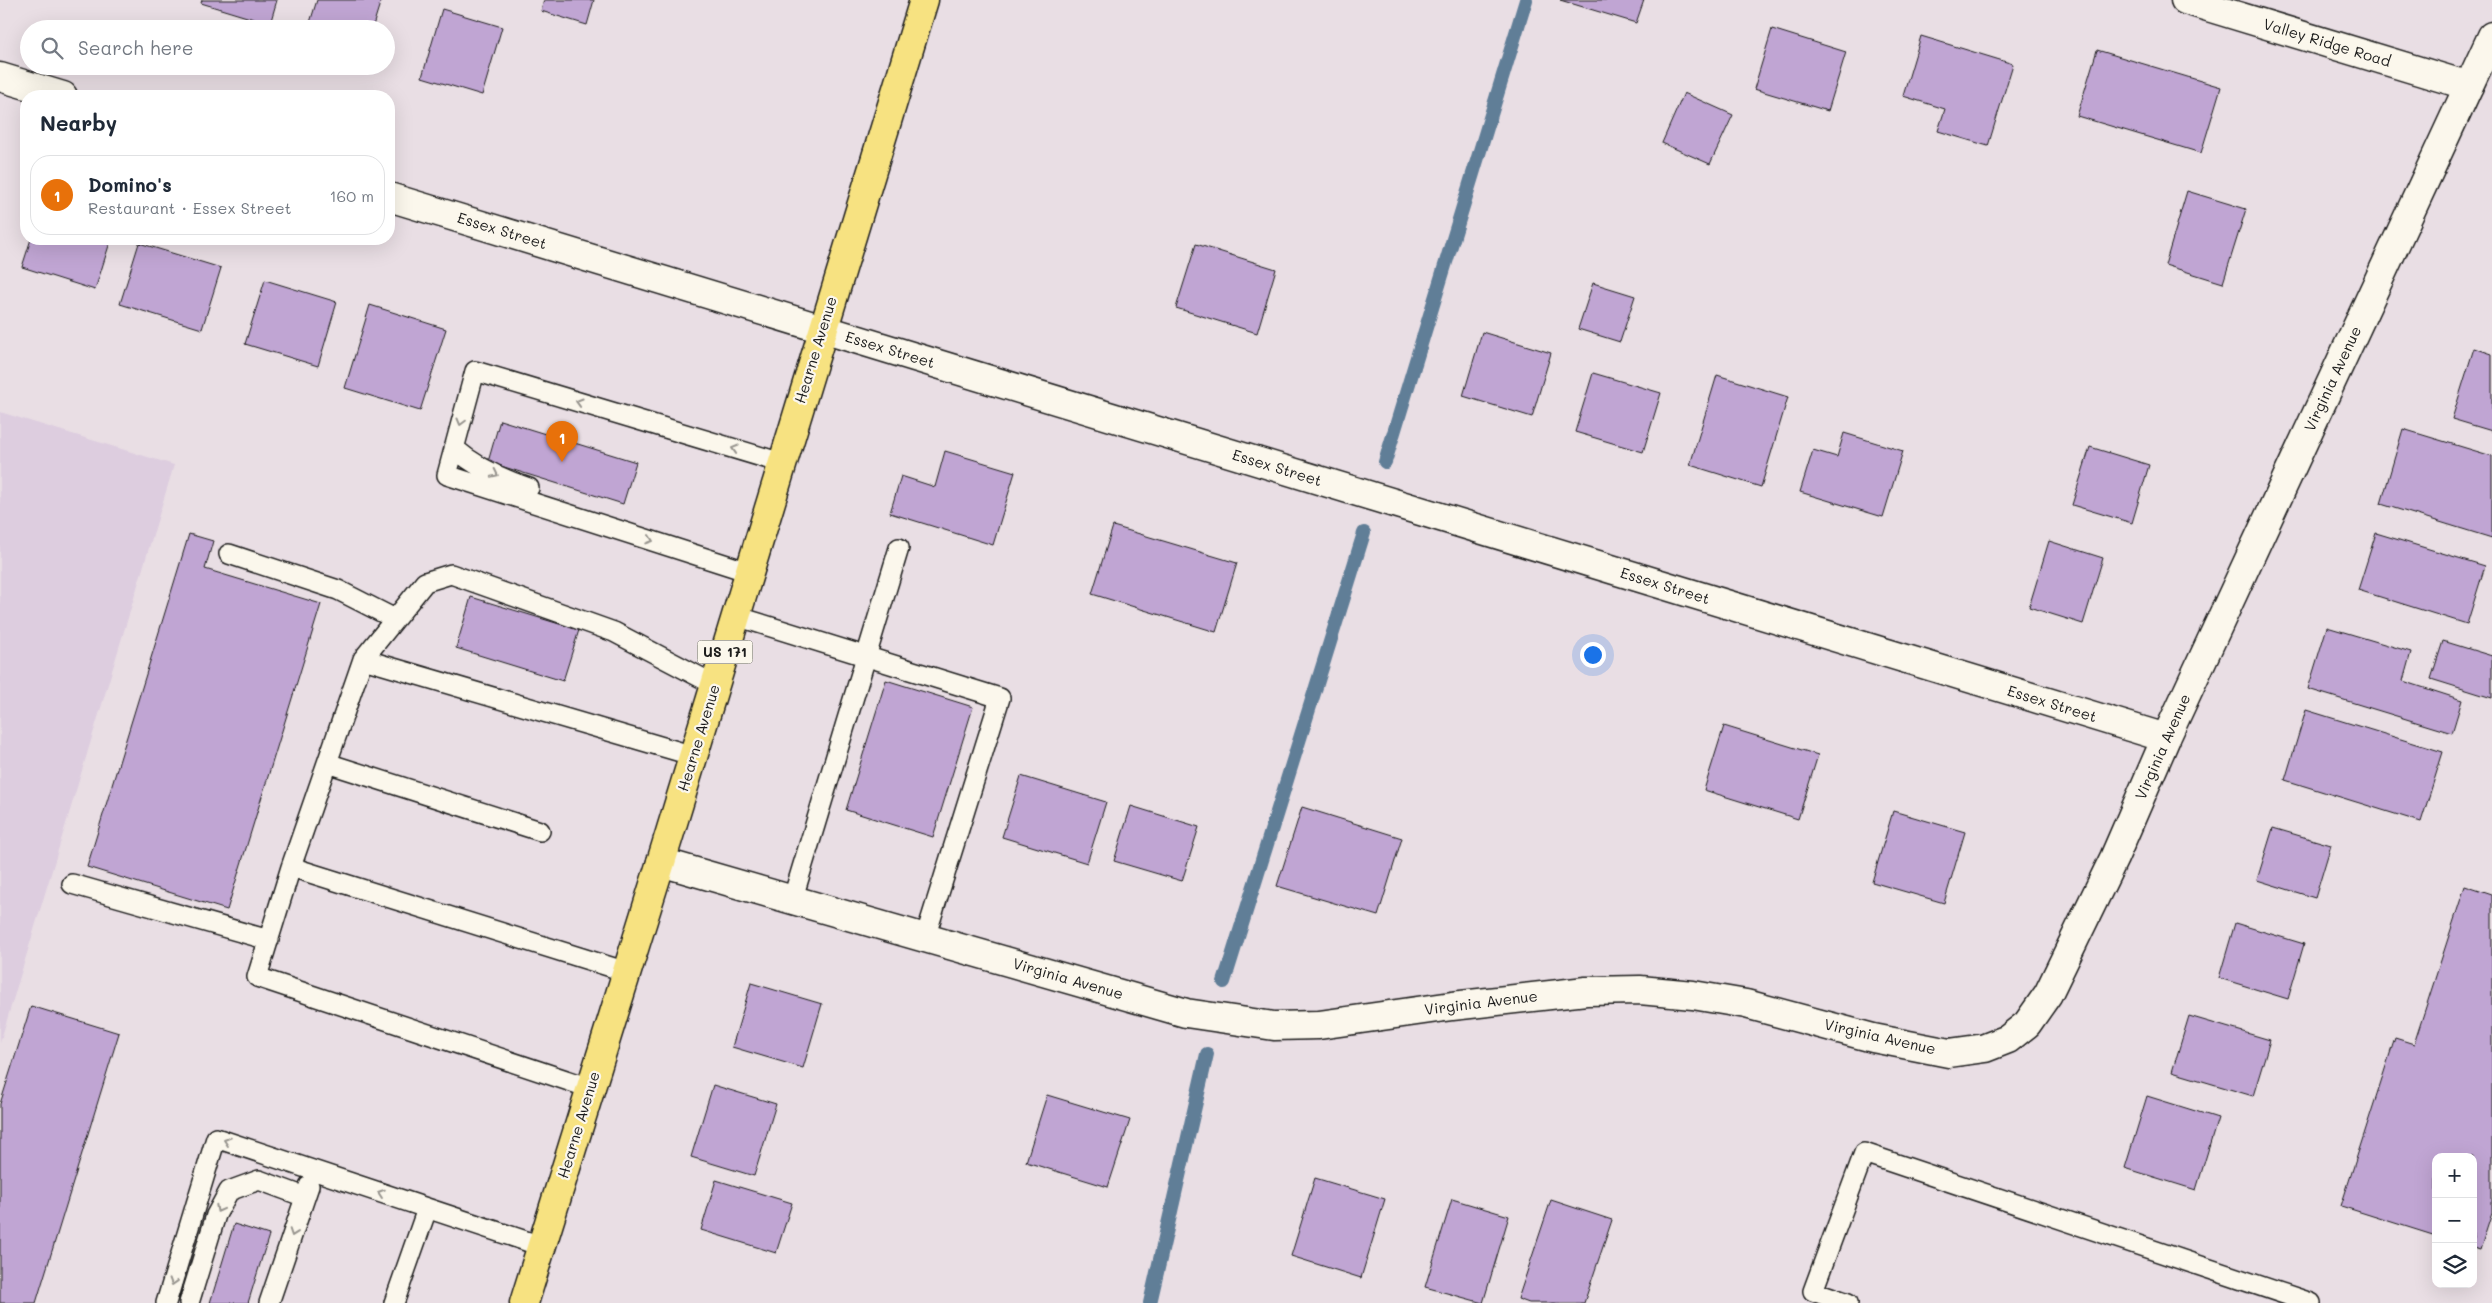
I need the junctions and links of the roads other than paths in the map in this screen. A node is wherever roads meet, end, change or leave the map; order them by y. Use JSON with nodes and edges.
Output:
{"nodes":[{"id":1,"x":924,"y":0,"type":"edge"},
{"id":2,"x":2185,"y":0,"type":"edge"},
{"id":3,"x":2492,"y":36,"type":"edge"},
{"id":4,"x":0,"y":77,"type":"edge"},
{"id":5,"x":2469,"y":86,"type":"junction"},
{"id":6,"x":43,"y":90,"type":"edge"},
{"id":7,"x":395,"y":198,"type":"edge"},
{"id":8,"x":822,"y":330,"type":"junction"},
{"id":9,"x":782,"y":463,"type":"junction"},
{"id":10,"x":899,"y":548,"type":"dead end"},
{"id":11,"x":229,"y":554,"type":"dead end"},
{"id":12,"x":749,"y":572,"type":"junction"},
{"id":13,"x":736,"y":616,"type":"junction"},
{"id":14,"x":395,"y":619,"type":"junction"},
{"id":15,"x":866,"y":658,"type":"junction"},
{"id":16,"x":363,"y":659,"type":"junction"},
{"id":17,"x":715,"y":685,"type":"junction"},
{"id":18,"x":2166,"y":738,"type":"junction"},
{"id":19,"x":694,"y":756,"type":"junction"},
{"id":20,"x":327,"y":763,"type":"junction"},
{"id":21,"x":540,"y":831,"type":"dead end"},
{"id":22,"x":661,"y":862,"type":"junction"},
{"id":23,"x":291,"y":867,"type":"junction"},
{"id":24,"x":72,"y":884,"type":"dead end"},
{"id":25,"x":792,"y":901,"type":"junction"},
{"id":26,"x":925,"y":938,"type":"junction"},
{"id":27,"x":269,"y":940,"type":"junction"},
{"id":28,"x":627,"y":972,"type":"junction"},
{"id":29,"x":590,"y":1088,"type":"junction"},
{"id":30,"x":314,"y":1170,"type":"junction"},
{"id":31,"x":305,"y":1196,"type":"junction"},
{"id":32,"x":427,"y":1209,"type":"junction"},
{"id":33,"x":541,"y":1246,"type":"junction"},
{"id":34,"x":166,"y":1303,"type":"edge"},
{"id":35,"x":189,"y":1303,"type":"edge"},
{"id":36,"x":269,"y":1303,"type":"edge"},
{"id":37,"x":394,"y":1303,"type":"edge"},
{"id":38,"x":524,"y":1303,"type":"edge"},
{"id":39,"x":1848,"y":1303,"type":"edge"},
{"id":40,"x":2311,"y":1303,"type":"edge"}],
"edges":[{"from":1,"to":8,"type":"main road","name":"Hearne Avenue","number":"US 171"},
{"from":2,"to":5,"type":"street","name":"Valley Ridge Road"},
{"from":3,"to":5,"type":"street","name":"Virginia Avenue"},
{"from":4,"to":6,"type":"street"},
{"from":5,"to":18,"type":"street","name":"Virginia Avenue"},
{"from":7,"to":8,"type":"street","name":"Essex Street"},
{"from":8,"to":9,"type":"main road","name":"Hearne Avenue","number":"US 171"},
{"from":8,"to":18,"type":"street","name":"Essex Street"},
{"from":9,"to":12,"type":"main road","name":"Hearne Avenue","number":"US 171"},
{"from":9,"to":12,"type":"lane","one_way":true},
{"from":10,"to":15,"type":"lane"},
{"from":11,"to":14,"type":"lane"},
{"from":12,"to":13,"type":"main road","name":"Hearne Avenue","number":"US 171"},
{"from":13,"to":15,"type":"lane"},
{"from":13,"to":17,"type":"main road","name":"Hearne Avenue","number":"US 171"},
{"from":14,"to":16,"type":"lane"},
{"from":14,"to":17,"type":"lane"},
{"from":15,"to":25,"type":"lane"},
{"from":15,"to":26,"type":"lane"},
{"from":16,"to":19,"type":"lane"},
{"from":16,"to":20,"type":"lane"},
{"from":17,"to":19,"type":"main road","name":"Hearne Avenue","number":"US 171"},
{"from":18,"to":26,"type":"street","name":"Virginia Avenue"},
{"from":19,"to":22,"type":"main road","name":"Hearne Avenue","number":"US 171"},
{"from":20,"to":21,"type":"lane"},
{"from":20,"to":23,"type":"lane"},
{"from":22,"to":25,"type":"street","name":"Virginia Avenue"},
{"from":22,"to":28,"type":"main road","name":"Hearne Avenue","number":"US 171"},
{"from":23,"to":27,"type":"lane"},
{"from":23,"to":28,"type":"lane"},
{"from":24,"to":27,"type":"lane"},
{"from":25,"to":26,"type":"street","name":"Virginia Avenue"},
{"from":27,"to":29,"type":"lane"},
{"from":28,"to":29,"type":"main road","name":"Hearne Avenue","number":"US 171"},
{"from":29,"to":33,"type":"main road","name":"Hearne Avenue","number":"US 171"},
{"from":30,"to":31,"type":"lane"},
{"from":32,"to":30,"type":"lane","one_way":true},
{"from":30,"to":34,"type":"lane","one_way":true},
{"from":31,"to":35,"type":"lane","one_way":true},
{"from":31,"to":36,"type":"lane","one_way":true},
{"from":32,"to":33,"type":"lane"},
{"from":32,"to":37,"type":"lane"},
{"from":33,"to":38,"type":"main road","name":"Hearne Avenue","number":"US 171"},
{"from":39,"to":40,"type":"lane"}]}
